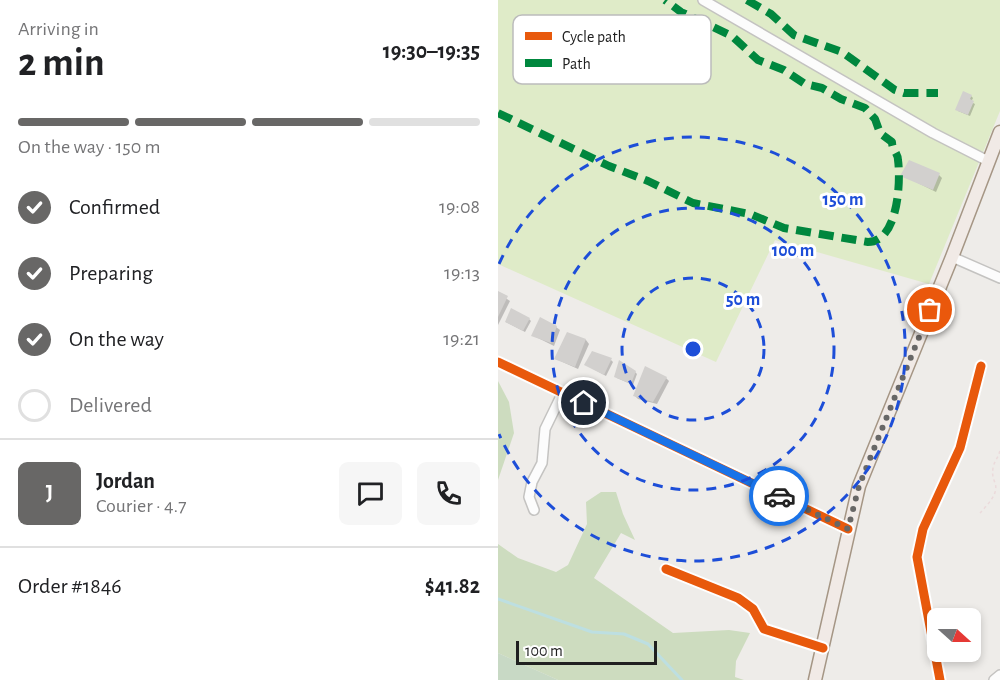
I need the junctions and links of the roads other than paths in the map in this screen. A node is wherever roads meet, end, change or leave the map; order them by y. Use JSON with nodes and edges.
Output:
{"nodes":[{"id":1,"x":702,"y":0,"type":"edge"},
{"id":2,"x":1000,"y":132,"type":"edge"},
{"id":3,"x":988,"y":161,"type":"junction"},
{"id":4,"x":952,"y":257,"type":"junction"},
{"id":5,"x":1000,"y":278,"type":"edge"},
{"id":6,"x":498,"y":362,"type":"edge"},
{"id":7,"x":981,"y":366,"type":"dead end"},
{"id":8,"x":563,"y":393,"type":"junction"},
{"id":9,"x":534,"y":510,"type":"dead end"},
{"id":10,"x":848,"y":529,"type":"junction"},
{"id":11,"x":666,"y":569,"type":"dead end"},
{"id":12,"x":823,"y":648,"type":"junction"},
{"id":13,"x":1000,"y":675,"type":"edge"},
{"id":14,"x":815,"y":680,"type":"edge"},
{"id":15,"x":940,"y":680,"type":"edge"},
{"id":16,"x":994,"y":680,"type":"edge"}],
"edges":[{"from":1,"to":3,"type":"street"},
{"from":2,"to":3,"type":"main road"},
{"from":3,"to":4,"type":"main road"},
{"from":4,"to":5,"type":"street"},
{"from":4,"to":10,"type":"main road"},
{"from":6,"to":8,"type":"street"},
{"from":7,"to":15,"type":"street"},
{"from":8,"to":9,"type":"street"},
{"from":8,"to":10,"type":"street"},
{"from":10,"to":12,"type":"main road"},
{"from":11,"to":12,"type":"street"},
{"from":12,"to":14,"type":"main road"},
{"from":13,"to":16,"type":"street"}]}
